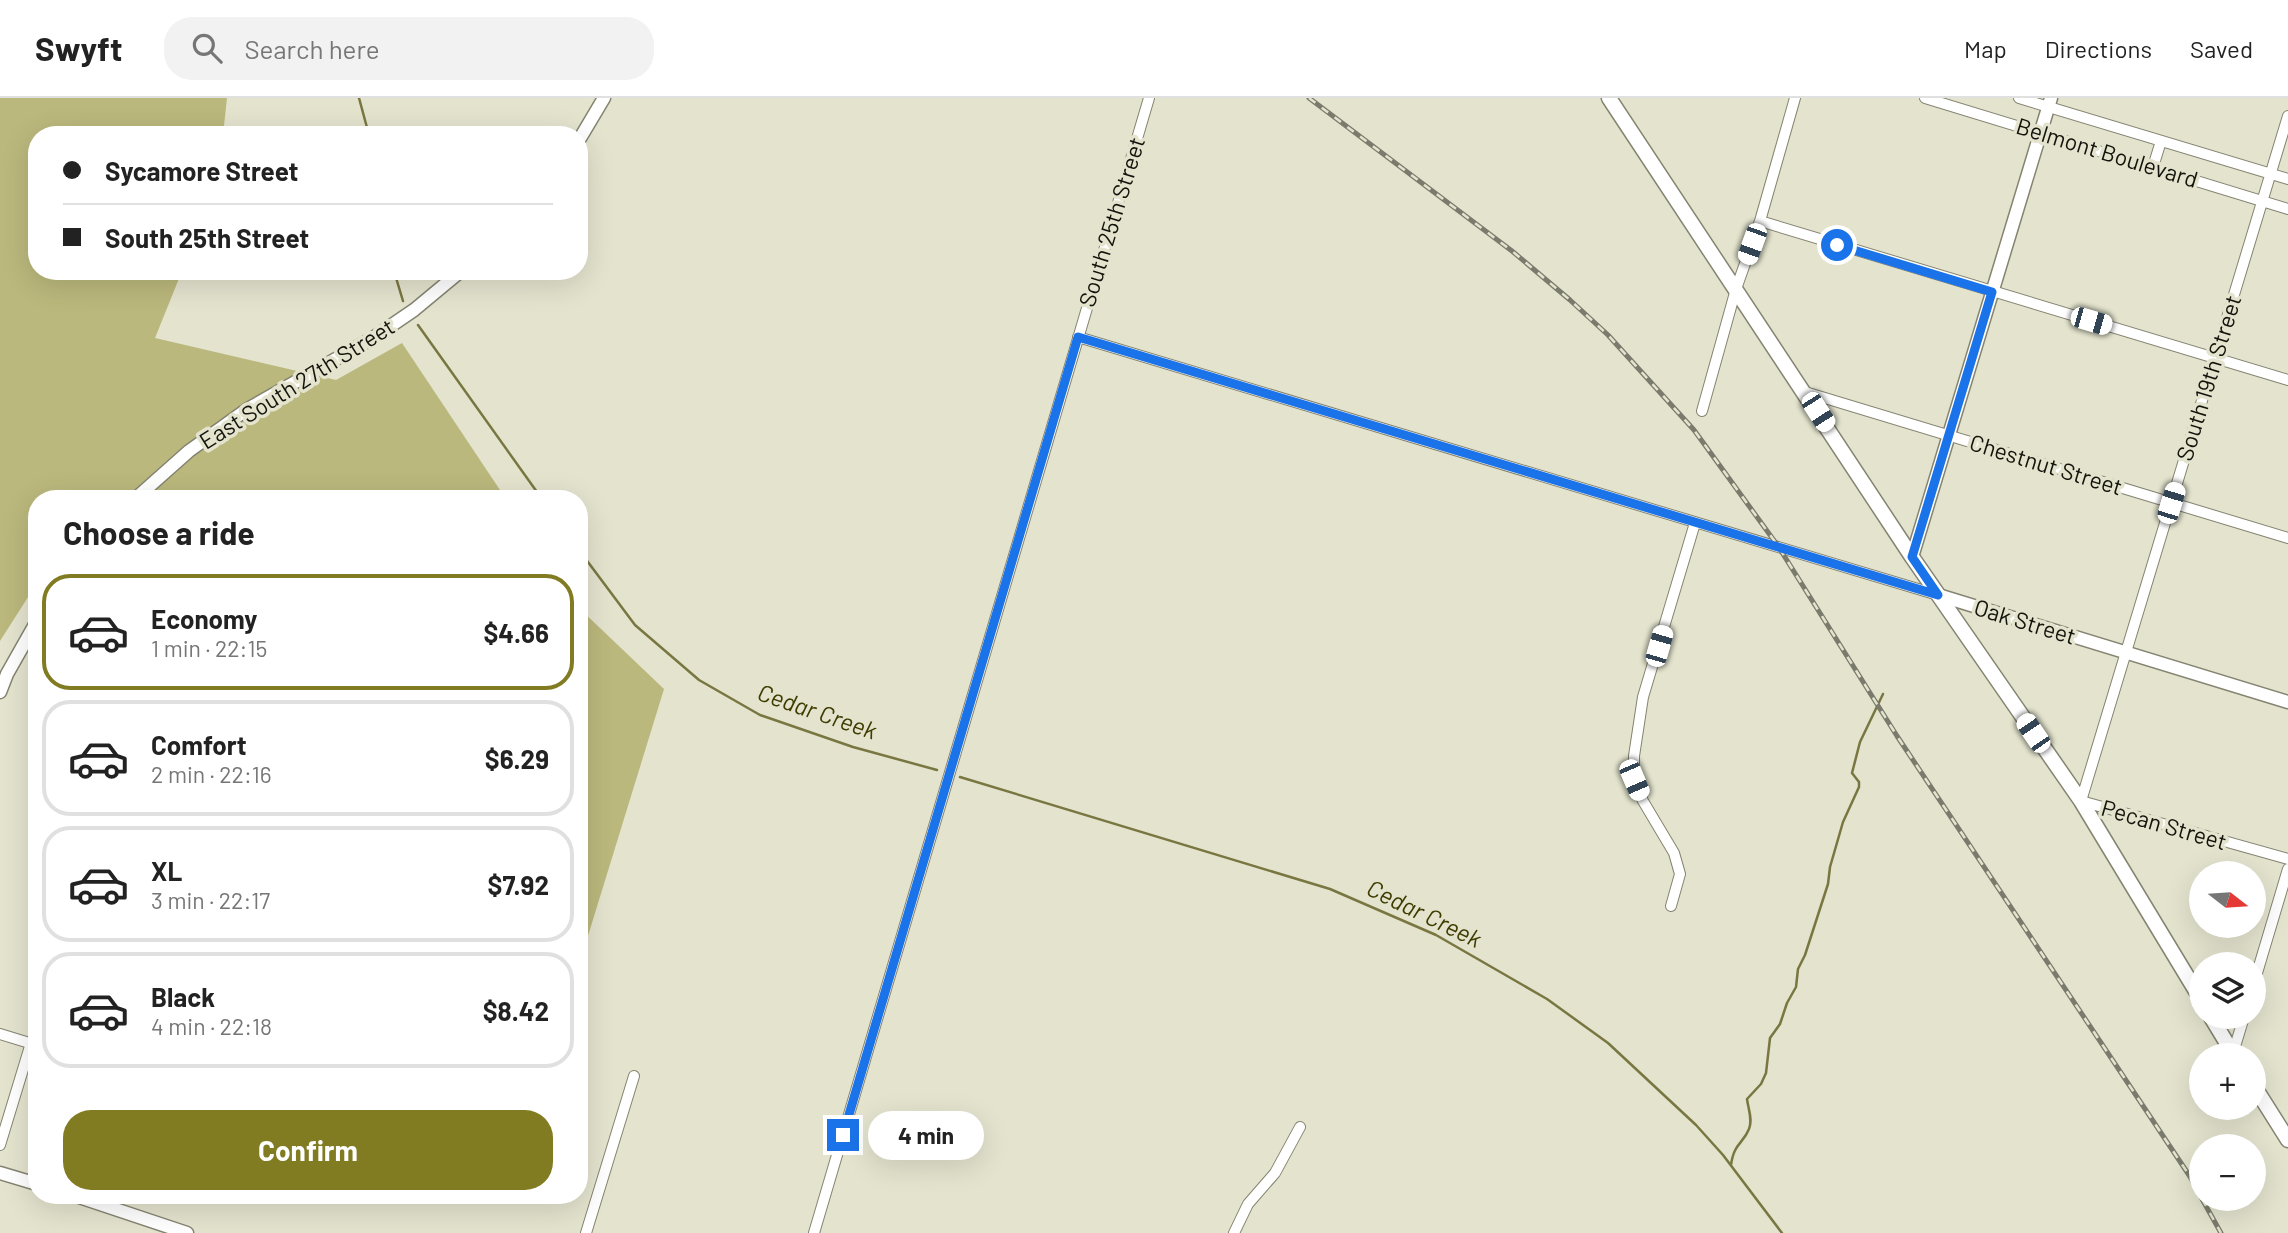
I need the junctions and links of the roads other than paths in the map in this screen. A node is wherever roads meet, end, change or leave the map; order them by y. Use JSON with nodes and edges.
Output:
{"nodes":[{"id":1,"x":604,"y":98,"type":"edge"},
{"id":2,"x":1149,"y":98,"type":"edge"},
{"id":3,"x":1609,"y":98,"type":"edge"},
{"id":4,"x":1794,"y":98,"type":"edge"},
{"id":5,"x":1925,"y":98,"type":"edge"},
{"id":6,"x":2019,"y":98,"type":"edge"},
{"id":7,"x":2050,"y":103,"type":"edge"},
{"id":8,"x":2288,"y":116,"type":"edge"},
{"id":9,"x":587,"y":126,"type":"edge"},
{"id":10,"x":2041,"y":133,"type":"junction"},
{"id":11,"x":2161,"y":141,"type":"junction"},
{"id":12,"x":2153,"y":167,"type":"junction"},
{"id":13,"x":2271,"y":174,"type":"junction"},
{"id":14,"x":2288,"y":179,"type":"edge"},
{"id":15,"x":2262,"y":201,"type":"junction"},
{"id":16,"x":2288,"y":209,"type":"edge"},
{"id":17,"x":1760,"y":221,"type":"junction"},
{"id":18,"x":450,"y":280,"type":"edge"},
{"id":19,"x":1735,"y":289,"type":"junction"},
{"id":20,"x":1992,"y":292,"type":"junction"},
{"id":21,"x":1078,"y":337,"type":"junction"},
{"id":22,"x":2215,"y":358,"type":"junction"},
{"id":23,"x":2288,"y":380,"type":"edge"},
{"id":24,"x":1805,"y":392,"type":"junction"},
{"id":25,"x":1702,"y":411,"type":"dead end"},
{"id":26,"x":1949,"y":435,"type":"junction"},
{"id":27,"x":145,"y":490,"type":"edge"},
{"id":28,"x":2171,"y":503,"type":"junction"},
{"id":29,"x":1695,"y":523,"type":"junction"},
{"id":30,"x":2288,"y":538,"type":"edge"},
{"id":31,"x":1912,"y":557,"type":"junction"},
{"id":32,"x":1938,"y":595,"type":"junction"},
{"id":33,"x":28,"y":637,"type":"edge"},
{"id":34,"x":2126,"y":653,"type":"junction"},
{"id":35,"x":0,"y":692,"type":"edge"},
{"id":36,"x":2288,"y":702,"type":"edge"},
{"id":37,"x":2081,"y":802,"type":"junction"},
{"id":38,"x":2288,"y":859,"type":"edge"},
{"id":39,"x":2288,"y":869,"type":"edge"},
{"id":40,"x":1671,"y":906,"type":"dead end"},
{"id":41,"x":2263,"y":952,"type":"edge"},
{"id":42,"x":2189,"y":980,"type":"edge"},
{"id":43,"x":0,"y":1034,"type":"edge"},
{"id":44,"x":28,"y":1042,"type":"edge"},
{"id":45,"x":28,"y":1062,"type":"edge"},
{"id":46,"x":634,"y":1076,"type":"dead end"},
{"id":47,"x":2266,"y":1105,"type":"edge"},
{"id":48,"x":1300,"y":1127,"type":"dead end"},
{"id":49,"x":2288,"y":1140,"type":"edge"},
{"id":50,"x":0,"y":1145,"type":"edge"},
{"id":51,"x":0,"y":1173,"type":"edge"},
{"id":52,"x":28,"y":1181,"type":"edge"},
{"id":53,"x":100,"y":1204,"type":"edge"},
{"id":54,"x":187,"y":1233,"type":"edge"},
{"id":55,"x":586,"y":1233,"type":"edge"},
{"id":56,"x":814,"y":1233,"type":"edge"},
{"id":57,"x":1234,"y":1233,"type":"edge"}],
"edges":[{"from":1,"to":9,"type":"street"},
{"from":2,"to":21,"type":"street","name":"South 25th Street"},
{"from":3,"to":19,"type":"main road"},
{"from":4,"to":17,"type":"street"},
{"from":5,"to":10,"type":"street","name":"Belmont Boulevard"},
{"from":6,"to":7,"type":"street","name":"Belmont Boulevard"},
{"from":7,"to":10,"type":"street"},
{"from":7,"to":11,"type":"street","name":"Belmont Boulevard"},
{"from":8,"to":13,"type":"street","name":"South 19th Street"},
{"from":10,"to":12,"type":"street","name":"Belmont Boulevard"},
{"from":10,"to":20,"type":"street"},
{"from":11,"to":12,"type":"street"},
{"from":11,"to":13,"type":"street","name":"Belmont Boulevard"},
{"from":12,"to":15,"type":"street","name":"Belmont Boulevard"},
{"from":13,"to":14,"type":"street","name":"Belmont Boulevard"},
{"from":13,"to":15,"type":"street","name":"South 19th Street"},
{"from":15,"to":16,"type":"street","name":"Belmont Boulevard"},
{"from":15,"to":22,"type":"street","name":"South 19th Street"},
{"from":17,"to":19,"type":"street"},
{"from":17,"to":20,"type":"street"},
{"from":18,"to":27,"type":"street","name":"East South 27th Street"},
{"from":19,"to":24,"type":"main road"},
{"from":19,"to":25,"type":"street"},
{"from":20,"to":22,"type":"street"},
{"from":20,"to":26,"type":"street"},
{"from":21,"to":29,"type":"street","name":"Oak Street"},
{"from":21,"to":56,"type":"street","name":"South 25th Street"},
{"from":22,"to":23,"type":"street"},
{"from":22,"to":28,"type":"street","name":"South 19th Street"},
{"from":24,"to":26,"type":"street","name":"Chestnut Street"},
{"from":24,"to":31,"type":"main road"},
{"from":26,"to":28,"type":"street","name":"Chestnut Street"},
{"from":26,"to":31,"type":"street"},
{"from":28,"to":30,"type":"street","name":"Chestnut Street"},
{"from":28,"to":34,"type":"street","name":"South 19th Street"},
{"from":29,"to":32,"type":"street","name":"Oak Street"},
{"from":29,"to":40,"type":"street"},
{"from":31,"to":32,"type":"main road"},
{"from":32,"to":34,"type":"street","name":"Oak Street"},
{"from":32,"to":37,"type":"main road"},
{"from":33,"to":35,"type":"street"},
{"from":34,"to":36,"type":"street","name":"Oak Street"},
{"from":34,"to":37,"type":"street","name":"South 19th Street"},
{"from":37,"to":38,"type":"street","name":"Pecan Street"},
{"from":37,"to":42,"type":"main road"},
{"from":39,"to":41,"type":"street"},
{"from":43,"to":44,"type":"street"},
{"from":45,"to":50,"type":"street"},
{"from":46,"to":55,"type":"street"},
{"from":47,"to":49,"type":"main road"},
{"from":48,"to":57,"type":"street"},
{"from":51,"to":52,"type":"street"},
{"from":53,"to":54,"type":"street"}]}
